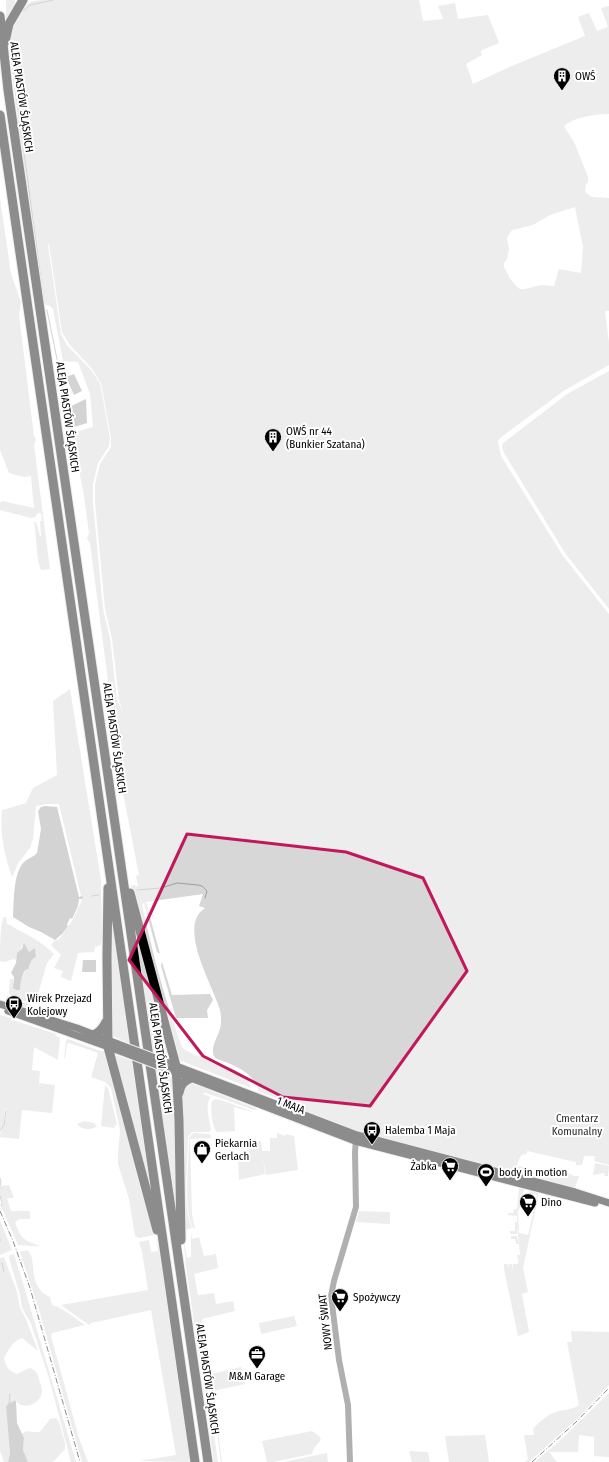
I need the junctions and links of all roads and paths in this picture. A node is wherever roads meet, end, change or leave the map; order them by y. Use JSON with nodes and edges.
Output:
{"nodes":[{"id":1,"x":23,"y":0,"type":"edge"},
{"id":2,"x":0,"y":16,"type":"edge"},
{"id":3,"x":4,"y":61,"type":"junction"},
{"id":4,"x":0,"y":115,"type":"edge"},
{"id":5,"x":119,"y":852,"type":"junction"},
{"id":6,"x":108,"y":856,"type":"junction"},
{"id":7,"x":0,"y":1004,"type":"edge"},
{"id":8,"x":0,"y":1008,"type":"edge"},
{"id":9,"x":107,"y":1020,"type":"junction"},
{"id":10,"x":93,"y":1035,"type":"junction"},
{"id":11,"x":112,"y":1045,"type":"junction"},
{"id":12,"x":177,"y":1070,"type":"junction"},
{"id":13,"x":191,"y":1078,"type":"junction"},
{"id":14,"x":178,"y":1094,"type":"junction"},
{"id":15,"x":356,"y":1138,"type":"junction"},
{"id":16,"x":575,"y":1192,"type":"junction"},
{"id":17,"x":581,"y":1200,"type":"junction"},
{"id":18,"x":609,"y":1203,"type":"edge"},
{"id":19,"x":609,"y":1207,"type":"edge"},
{"id":20,"x":182,"y":1279,"type":"junction"},
{"id":21,"x":170,"y":1282,"type":"junction"},
{"id":22,"x":195,"y":1462,"type":"edge"},
{"id":23,"x":208,"y":1462,"type":"edge"},
{"id":24,"x":350,"y":1462,"type":"edge"}],
"edges":[{"from":1,"to":3,"type":"highway"},
{"from":2,"to":3,"type":"highway","name":"ALEJA PIASTÓW ŚLĄSKICH"},
{"from":3,"to":5,"type":"highway","name":"ALEJA PIASTÓW ŚLĄSKICH"},
{"from":4,"to":6,"type":"highway"},
{"from":5,"to":12,"type":"highway"},
{"from":5,"to":20,"type":"highway","name":"ALEJA PIASTÓW ŚLĄSKICH"},
{"from":6,"to":9,"type":"highway"},
{"from":6,"to":21,"type":"highway"},
{"from":7,"to":10,"type":"main road","name":"1 MAJA"},
{"from":8,"to":11,"type":"main road","name":"1 MAJA"},
{"from":9,"to":10,"type":"highway"},
{"from":9,"to":11,"type":"highway"},
{"from":10,"to":11,"type":"main road","name":"1 MAJA"},
{"from":11,"to":12,"type":"main road","name":"1 MAJA","bridge":true},
{"from":11,"to":21,"type":"highway"},
{"from":12,"to":13,"type":"main road","name":"1 MAJA"},
{"from":12,"to":14,"type":"highway"},
{"from":12,"to":15,"type":"main road","name":"1 MAJA"},
{"from":13,"to":14,"type":"highway"},
{"from":13,"to":15,"type":"main road","name":"1 MAJA"},
{"from":14,"to":20,"type":"highway"},
{"from":15,"to":16,"type":"main road","name":"1 MAJA"},
{"from":15,"to":17,"type":"main road","name":"1 MAJA"},
{"from":15,"to":24,"type":"street","name":"NOWY ŚWIAT"},
{"from":16,"to":17,"type":"main road"},
{"from":16,"to":18,"type":"main road","name":"1 MAJA"},
{"from":17,"to":19,"type":"main road","name":"1 MAJA"},
{"from":20,"to":23,"type":"highway","name":"ALEJA PIASTÓW ŚLĄSKICH"},
{"from":21,"to":22,"type":"highway"}]}
